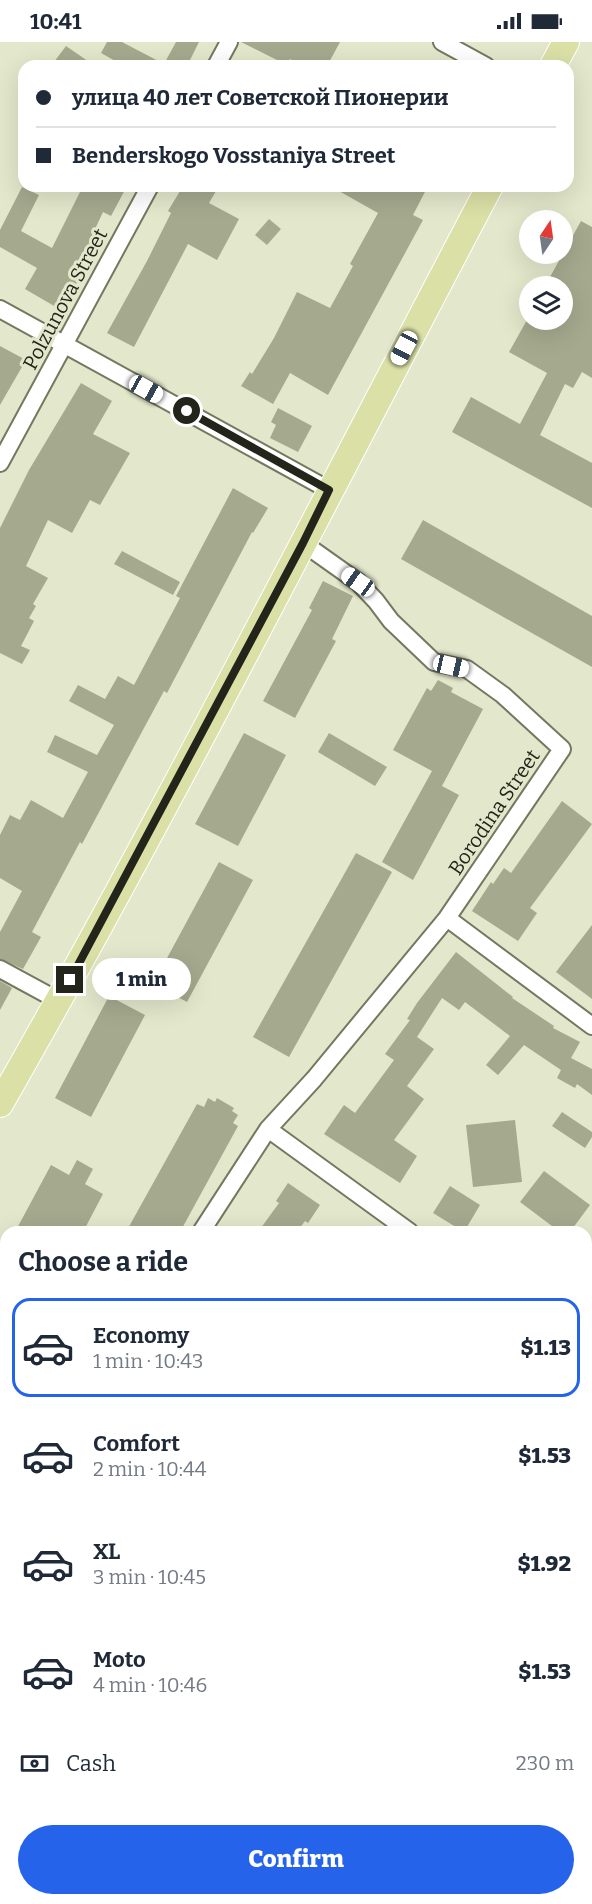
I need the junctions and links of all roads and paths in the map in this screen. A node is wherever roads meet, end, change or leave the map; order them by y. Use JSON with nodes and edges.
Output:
{"nodes":[{"id":1,"x":229,"y":42,"type":"edge"},
{"id":2,"x":442,"y":42,"type":"edge"},
{"id":3,"x":566,"y":42,"type":"edge"},
{"id":4,"x":219,"y":60,"type":"edge"},
{"id":5,"x":475,"y":60,"type":"edge"},
{"id":6,"x":556,"y":60,"type":"edge"},
{"id":7,"x":147,"y":192,"type":"edge"},
{"id":8,"x":487,"y":192,"type":"edge"},
{"id":9,"x":0,"y":309,"type":"edge"},
{"id":10,"x":65,"y":344,"type":"junction"},
{"id":11,"x":0,"y":464,"type":"edge"},
{"id":12,"x":329,"y":490,"type":"junction"},
{"id":13,"x":303,"y":543,"type":"junction"},
{"id":14,"x":447,"y":918,"type":"junction"},
{"id":15,"x":0,"y":969,"type":"edge"},
{"id":16,"x":59,"y":1001,"type":"junction"},
{"id":17,"x":592,"y":1026,"type":"edge"},
{"id":18,"x":0,"y":1104,"type":"edge"},
{"id":19,"x":267,"y":1129,"type":"junction"},
{"id":20,"x":205,"y":1226,"type":"edge"},
{"id":21,"x":402,"y":1226,"type":"edge"}],
"edges":[{"from":1,"to":4,"type":"street"},
{"from":2,"to":5,"type":"street"},
{"from":3,"to":6,"type":"main road"},
{"from":7,"to":10,"type":"street","name":"Polzunova Street"},
{"from":8,"to":12,"type":"main road"},
{"from":9,"to":10,"type":"street"},
{"from":10,"to":11,"type":"street","name":"Polzunova Street"},
{"from":10,"to":12,"type":"street"},
{"from":12,"to":13,"type":"main road"},
{"from":13,"to":14,"type":"street","name":"Borodina Street"},
{"from":13,"to":16,"type":"main road"},
{"from":14,"to":17,"type":"street"},
{"from":14,"to":19,"type":"street","name":"Borodina Street"},
{"from":15,"to":16,"type":"street"},
{"from":16,"to":18,"type":"main road"},
{"from":19,"to":20,"type":"street","name":"Borodina Street"},
{"from":19,"to":21,"type":"street"}]}
